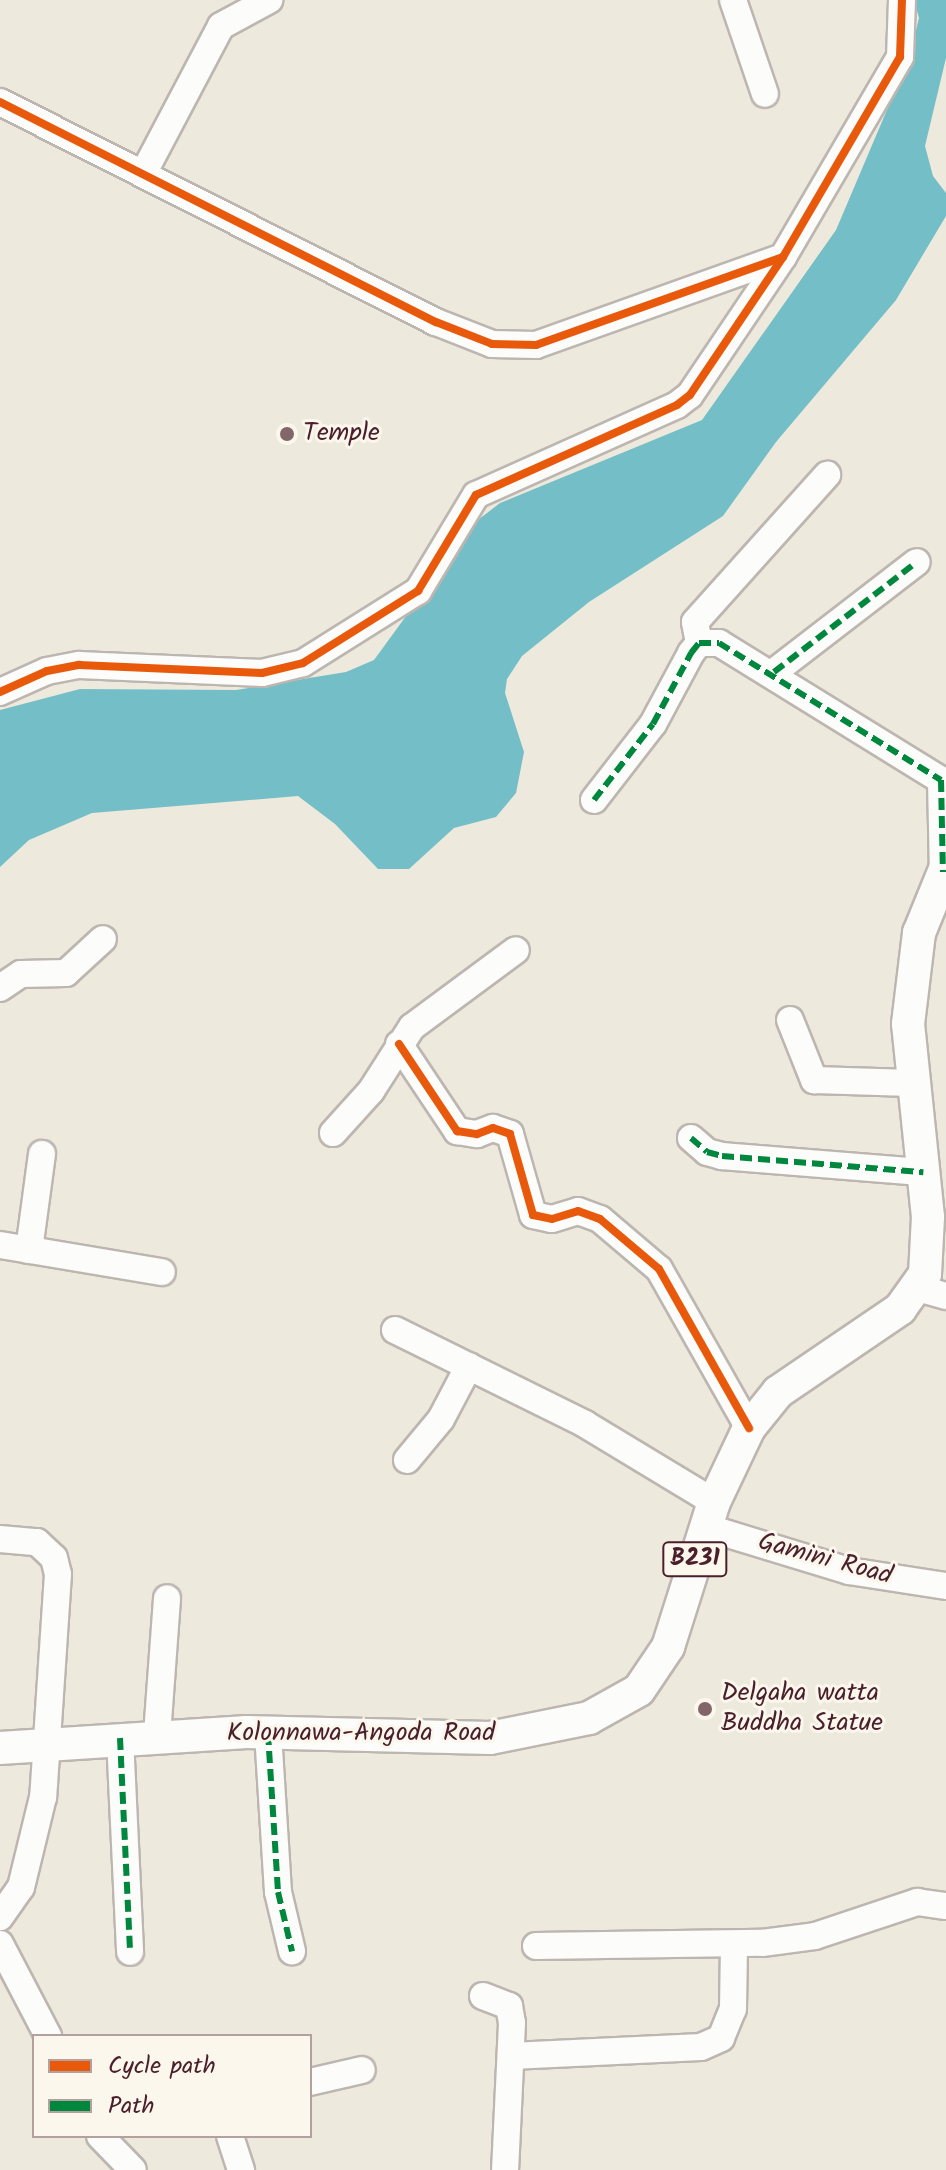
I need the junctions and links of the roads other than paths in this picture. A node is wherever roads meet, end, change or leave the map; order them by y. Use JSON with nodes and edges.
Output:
{"nodes":[{"id":1,"x":269,"y":0,"type":"edge"},
{"id":2,"x":733,"y":0,"type":"edge"},
{"id":3,"x":902,"y":0,"type":"edge"},
{"id":4,"x":765,"y":94,"type":"dead end"},
{"id":5,"x":0,"y":102,"type":"edge"},
{"id":6,"x":143,"y":174,"type":"junction"},
{"id":7,"x":783,"y":257,"type":"junction"},
{"id":8,"x":827,"y":475,"type":"dead end"},
{"id":9,"x":917,"y":562,"type":"dead end"},
{"id":10,"x":699,"y":643,"type":"junction"},
{"id":11,"x":774,"y":672,"type":"junction"},
{"id":12,"x":0,"y":692,"type":"edge"},
{"id":13,"x":594,"y":800,"type":"dead end"},
{"id":14,"x":945,"y":862,"type":"edge"},
{"id":15,"x":937,"y":903,"type":"edge"},
{"id":16,"x":103,"y":939,"type":"dead end"},
{"id":17,"x":516,"y":950,"type":"dead end"},
{"id":18,"x":0,"y":988,"type":"edge"},
{"id":19,"x":790,"y":1020,"type":"dead end"},
{"id":20,"x":399,"y":1044,"type":"junction"},
{"id":21,"x":911,"y":1083,"type":"junction"},
{"id":22,"x":333,"y":1133,"type":"dead end"},
{"id":23,"x":691,"y":1138,"type":"dead end"},
{"id":24,"x":42,"y":1154,"type":"dead end"},
{"id":25,"x":923,"y":1172,"type":"junction"},
{"id":26,"x":0,"y":1245,"type":"edge"},
{"id":27,"x":29,"y":1250,"type":"junction"},
{"id":28,"x":162,"y":1272,"type":"dead end"},
{"id":29,"x":932,"y":1292,"type":"edge"},
{"id":30,"x":395,"y":1330,"type":"dead end"},
{"id":31,"x":469,"y":1366,"type":"junction"},
{"id":32,"x":749,"y":1428,"type":"junction"},
{"id":33,"x":407,"y":1460,"type":"dead end"},
{"id":34,"x":710,"y":1514,"type":"junction"},
{"id":35,"x":0,"y":1539,"type":"edge"},
{"id":36,"x":946,"y":1586,"type":"edge"},
{"id":37,"x":167,"y":1598,"type":"dead end"},
{"id":38,"x":268,"y":1733,"type":"junction"},
{"id":39,"x":157,"y":1735,"type":"junction"},
{"id":40,"x":120,"y":1738,"type":"junction"},
{"id":41,"x":45,"y":1744,"type":"junction"},
{"id":42,"x":0,"y":1748,"type":"edge"},
{"id":43,"x":946,"y":1906,"type":"edge"},
{"id":44,"x":0,"y":1917,"type":"edge"},
{"id":45,"x":0,"y":1944,"type":"edge"},
{"id":46,"x":734,"y":1944,"type":"junction"},
{"id":47,"x":536,"y":1946,"type":"dead end"},
{"id":48,"x":292,"y":1951,"type":"dead end"},
{"id":49,"x":130,"y":1952,"type":"dead end"},
{"id":50,"x":483,"y":1996,"type":"dead end"},
{"id":51,"x":47,"y":2034,"type":"edge"},
{"id":52,"x":511,"y":2056,"type":"junction"},
{"id":53,"x":362,"y":2070,"type":"dead end"},
{"id":54,"x":312,"y":2082,"type":"edge"},
{"id":55,"x":102,"y":2138,"type":"edge"},
{"id":56,"x":231,"y":2138,"type":"edge"},
{"id":57,"x":133,"y":2170,"type":"edge"},
{"id":58,"x":241,"y":2170,"type":"edge"},
{"id":59,"x":505,"y":2170,"type":"edge"}],
"edges":[{"from":1,"to":6,"type":"street"},
{"from":2,"to":4,"type":"street"},
{"from":3,"to":7,"type":"street"},
{"from":5,"to":6,"type":"street"},
{"from":6,"to":7,"type":"street"},
{"from":7,"to":12,"type":"street"},
{"from":8,"to":10,"type":"street"},
{"from":9,"to":11,"type":"street"},
{"from":10,"to":11,"type":"street"},
{"from":10,"to":13,"type":"street"},
{"from":11,"to":14,"type":"street"},
{"from":14,"to":15,"type":"main road","name":"Kolonnawa-Angoda Road","number":"B231"},
{"from":15,"to":21,"type":"main road","name":"Kolonnawa-Angoda Road","number":"B231"},
{"from":16,"to":18,"type":"street"},
{"from":17,"to":20,"type":"street"},
{"from":19,"to":21,"type":"street"},
{"from":20,"to":22,"type":"street"},
{"from":20,"to":32,"type":"street"},
{"from":21,"to":25,"type":"main road","name":"Kolonnawa-Angoda Road","number":"B231"},
{"from":23,"to":25,"type":"street"},
{"from":24,"to":27,"type":"street"},
{"from":25,"to":29,"type":"main road","name":"Kolonnawa-Angoda Road","number":"B231"},
{"from":26,"to":27,"type":"street"},
{"from":27,"to":28,"type":"street"},
{"from":29,"to":32,"type":"main road","name":"Kolonnawa-Angoda Road","number":"B231"},
{"from":30,"to":31,"type":"street","name":"Gamini Road"},
{"from":31,"to":33,"type":"street"},
{"from":31,"to":34,"type":"street","name":"Gamini Road"},
{"from":32,"to":34,"type":"main road","name":"Kolonnawa-Angoda Road","number":"B231"},
{"from":34,"to":36,"type":"street","name":"Gamini Road"},
{"from":34,"to":38,"type":"main road","name":"Kolonnawa-Angoda Road","number":"B231"},
{"from":35,"to":41,"type":"street"},
{"from":37,"to":39,"type":"street"},
{"from":38,"to":39,"type":"main road","name":"Kolonnawa-Angoda Road","number":"B231"},
{"from":38,"to":48,"type":"street"},
{"from":39,"to":40,"type":"main road","name":"Kolonnawa-Angoda Road","number":"B231"},
{"from":40,"to":41,"type":"main road","name":"Kolonnawa-Angoda Road","number":"B231"},
{"from":40,"to":49,"type":"street"},
{"from":41,"to":42,"type":"main road","name":"Kolonnawa-Angoda Road","number":"B231"},
{"from":41,"to":44,"type":"street"},
{"from":43,"to":46,"type":"street"},
{"from":45,"to":51,"type":"street"},
{"from":46,"to":47,"type":"street"},
{"from":46,"to":52,"type":"street"},
{"from":50,"to":52,"type":"street"},
{"from":52,"to":59,"type":"street"},
{"from":53,"to":54,"type":"street"},
{"from":55,"to":57,"type":"street"},
{"from":56,"to":58,"type":"street"}]}
